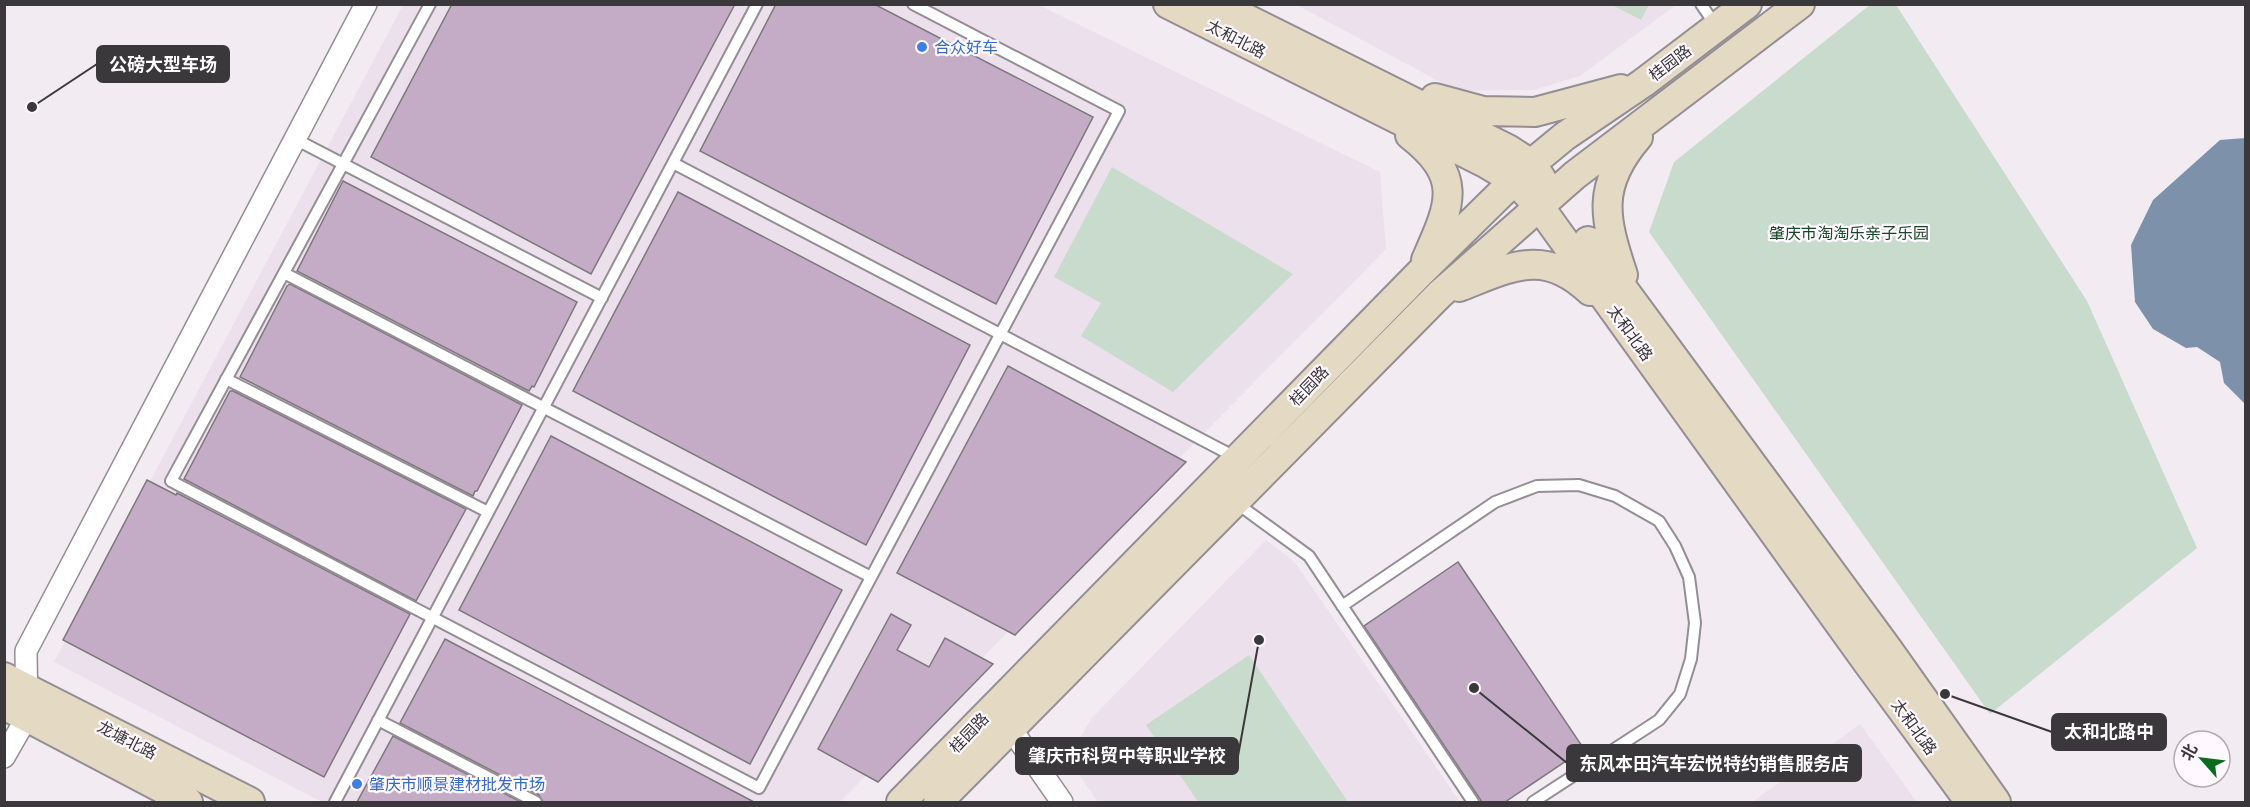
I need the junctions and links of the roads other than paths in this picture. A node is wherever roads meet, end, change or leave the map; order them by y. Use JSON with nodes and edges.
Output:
{"nodes":[{"id":1,"x":366,"y":4,"type":"edge"},
{"id":2,"x":430,"y":4,"type":"edge"},
{"id":3,"x":758,"y":4,"type":"edge"},
{"id":4,"x":913,"y":4,"type":"edge"},
{"id":5,"x":1167,"y":4,"type":"edge"},
{"id":6,"x":1217,"y":4,"type":"edge"},
{"id":7,"x":1701,"y":4,"type":"edge"},
{"id":8,"x":1747,"y":4,"type":"edge"},
{"id":9,"x":1800,"y":4,"type":"edge"},
{"id":10,"x":1717,"y":27,"type":"junction"},
{"id":11,"x":1643,"y":83,"type":"junction"},
{"id":12,"x":1406,"y":98,"type":"junction"},
{"id":13,"x":1375,"y":108,"type":"junction"},
{"id":14,"x":1661,"y":111,"type":"junction"},
{"id":15,"x":295,"y":139,"type":"junction"},
{"id":16,"x":673,"y":163,"type":"junction"},
{"id":17,"x":343,"y":164,"type":"junction"},
{"id":18,"x":1523,"y":172,"type":"junction"},
{"id":19,"x":1546,"y":200,"type":"junction"},
{"id":20,"x":284,"y":273,"type":"junction"},
{"id":21,"x":1420,"y":273,"type":"junction"},
{"id":22,"x":1440,"y":294,"type":"junction"},
{"id":23,"x":602,"y":298,"type":"junction"},
{"id":24,"x":1626,"y":310,"type":"junction"},
{"id":25,"x":1000,"y":334,"type":"junction"},
{"id":26,"x":226,"y":379,"type":"junction"},
{"id":27,"x":544,"y":408,"type":"junction"},
{"id":28,"x":1238,"y":459,"type":"junction"},
{"id":29,"x":1235,"y":502,"type":"junction"},
{"id":30,"x":488,"y":512,"type":"junction"},
{"id":31,"x":871,"y":577,"type":"junction"},
{"id":32,"x":1342,"y":606,"type":"junction"},
{"id":33,"x":433,"y":618,"type":"junction"},
{"id":34,"x":15,"y":697,"type":"edge"},
{"id":35,"x":996,"y":706,"type":"junction"},
{"id":36,"x":378,"y":720,"type":"junction"},
{"id":37,"x":1011,"y":730,"type":"junction"},
{"id":38,"x":4,"y":757,"type":"edge"},
{"id":39,"x":189,"y":802,"type":"edge"},
{"id":40,"x":250,"y":802,"type":"edge"},
{"id":41,"x":335,"y":802,"type":"edge"},
{"id":42,"x":536,"y":802,"type":"edge"},
{"id":43,"x":901,"y":802,"type":"edge"},
{"id":44,"x":938,"y":802,"type":"edge"},
{"id":45,"x":1062,"y":802,"type":"edge"},
{"id":46,"x":1473,"y":802,"type":"edge"},
{"id":47,"x":1533,"y":802,"type":"edge"},
{"id":48,"x":1970,"y":802,"type":"edge"},
{"id":49,"x":1996,"y":802,"type":"edge"}],
"edges":[{"from":1,"to":15,"type":"street"},
{"from":2,"to":17,"type":"lane"},
{"from":3,"to":16,"type":"lane"},
{"from":4,"to":25,"type":"lane"},
{"from":5,"to":13,"type":"main road","name":"太和北路"},
{"from":6,"to":12,"type":"main road","name":"太和北路"},
{"from":7,"to":10,"type":"lane"},
{"from":8,"to":10,"type":"main road","name":"桂园路"},
{"from":9,"to":14,"type":"main road"},
{"from":10,"to":11,"type":"main road","name":"桂园路"},
{"from":11,"to":12,"type":"main road"},
{"from":11,"to":18,"type":"main road","name":"桂园路"},
{"from":12,"to":18,"type":"main road","name":"太和北路"},
{"from":13,"to":18,"type":"main road","name":"太和北路"},
{"from":13,"to":21,"type":"main road"},
{"from":14,"to":19,"type":"main road"},
{"from":14,"to":24,"type":"main road"},
{"from":15,"to":17,"type":"lane"},
{"from":15,"to":34,"type":"street"},
{"from":16,"to":23,"type":"lane"},
{"from":16,"to":25,"type":"lane"},
{"from":17,"to":20,"type":"lane"},
{"from":17,"to":23,"type":"lane"},
{"from":18,"to":19,"type":"main road","name":"太和北路"},
{"from":18,"to":21,"type":"main road","name":"桂园路"},
{"from":19,"to":22,"type":"main road"},
{"from":19,"to":24,"type":"main road","name":"太和北路"},
{"from":20,"to":26,"type":"lane"},
{"from":20,"to":27,"type":"lane"},
{"from":21,"to":28,"type":"main road","name":"桂园路"},
{"from":22,"to":24,"type":"main road"},
{"from":22,"to":29,"type":"main road"},
{"from":23,"to":27,"type":"lane"},
{"from":24,"to":48,"type":"main road","name":"太和北路"},
{"from":24,"to":49,"type":"main road","name":"太和北路"},
{"from":25,"to":28,"type":"lane"},
{"from":25,"to":31,"type":"lane"},
{"from":26,"to":30,"type":"lane"},
{"from":26,"to":33,"type":"lane"},
{"from":27,"to":30,"type":"lane"},
{"from":27,"to":31,"type":"lane"},
{"from":28,"to":35,"type":"main road","name":"桂园路"},
{"from":29,"to":32,"type":"lane"},
{"from":29,"to":37,"type":"main road"},
{"from":30,"to":33,"type":"lane"},
{"from":31,"to":33,"type":"lane"},
{"from":32,"to":46,"type":"lane"},
{"from":32,"to":47,"type":"lane"},
{"from":33,"to":36,"type":"lane"},
{"from":34,"to":38,"type":"street"},
{"from":34,"to":39,"type":"main road","name":"龙塘北路"},
{"from":34,"to":40,"type":"main road","name":"龙塘北路"},
{"from":35,"to":37,"type":"street"},
{"from":35,"to":43,"type":"main road","name":"桂园路"},
{"from":36,"to":41,"type":"lane"},
{"from":36,"to":42,"type":"lane"},
{"from":37,"to":44,"type":"main road"},
{"from":37,"to":45,"type":"street"}]}
